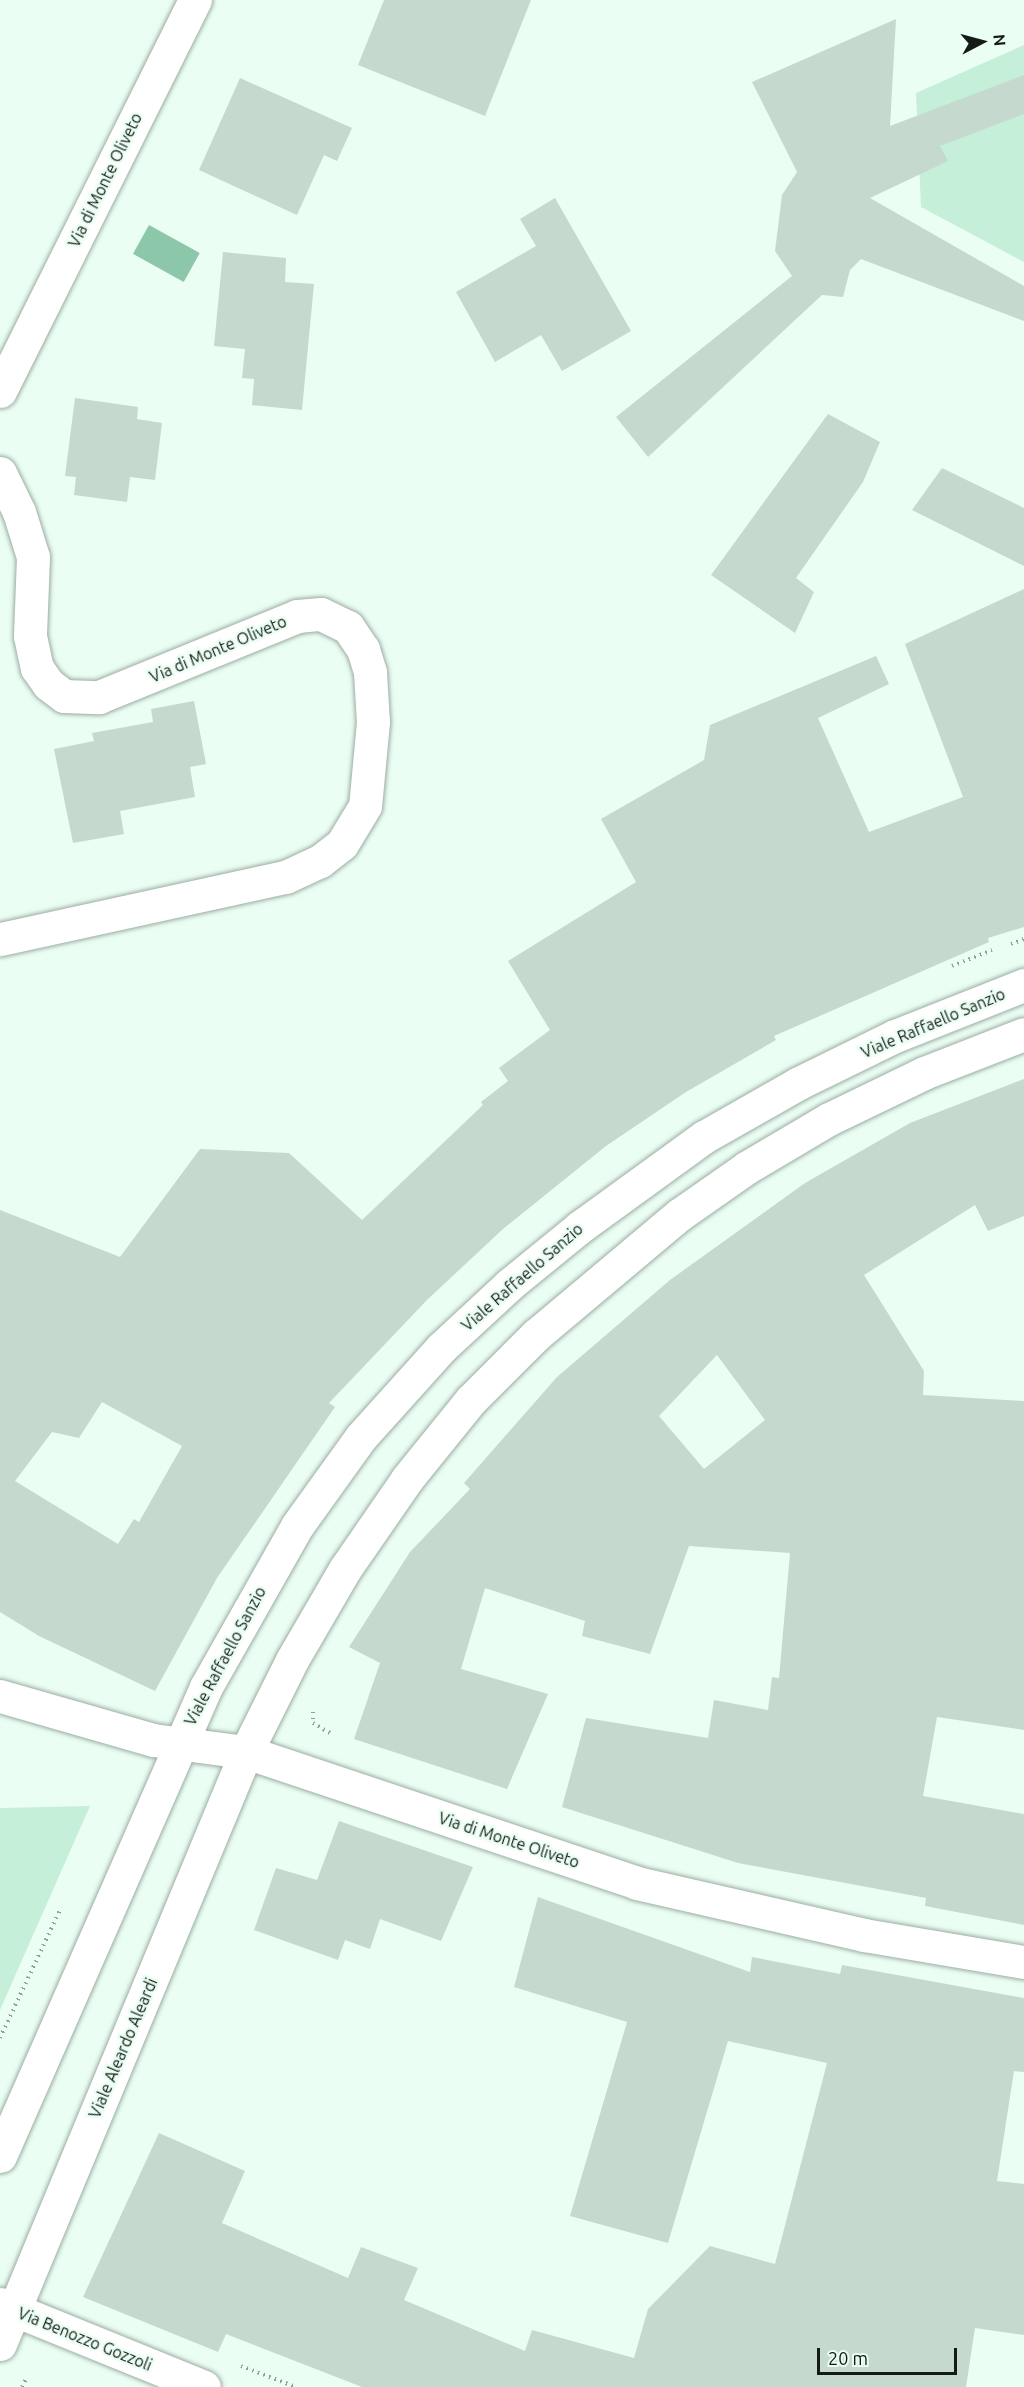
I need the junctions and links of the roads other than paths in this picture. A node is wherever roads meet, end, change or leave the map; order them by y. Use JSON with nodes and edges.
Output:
{"nodes":[{"id":1,"x":195,"y":0,"type":"edge"},
{"id":2,"x":0,"y":391,"type":"edge"},
{"id":3,"x":0,"y":473,"type":"edge"},
{"id":4,"x":0,"y":939,"type":"edge"},
{"id":5,"x":1024,"y":985,"type":"edge"},
{"id":6,"x":1024,"y":1034,"type":"edge"},
{"id":7,"x":0,"y":1696,"type":"edge"},
{"id":8,"x":178,"y":1744,"type":"junction"},
{"id":9,"x":246,"y":1752,"type":"junction"},
{"id":10,"x":1024,"y":1962,"type":"edge"},
{"id":11,"x":0,"y":2156,"type":"edge"},
{"id":12,"x":7,"y":2307,"type":"edge"},
{"id":13,"x":0,"y":2344,"type":"edge"},
{"id":14,"x":204,"y":2387,"type":"edge"}],
"edges":[{"from":1,"to":2,"type":"main road","name":"Via di Monte Oliveto"},
{"from":3,"to":4,"type":"main road","name":"Via di Monte Oliveto"},
{"from":5,"to":8,"type":"main road","name":"Viale Raffaello Sanzio"},
{"from":6,"to":9,"type":"main road"},
{"from":7,"to":8,"type":"main road","name":"Via di Monte Oliveto"},
{"from":8,"to":9,"type":"main road","name":"Via di Monte Oliveto"},
{"from":8,"to":11,"type":"main road"},
{"from":9,"to":10,"type":"main road","name":"Via di Monte Oliveto"},
{"from":9,"to":12,"type":"main road","name":"Viale Aleardo Aleardi"},
{"from":12,"to":13,"type":"main road","name":"Viale Aleardo Aleardi"},
{"from":12,"to":14,"type":"main road","name":"Via Benozzo Gozzoli"}]}
